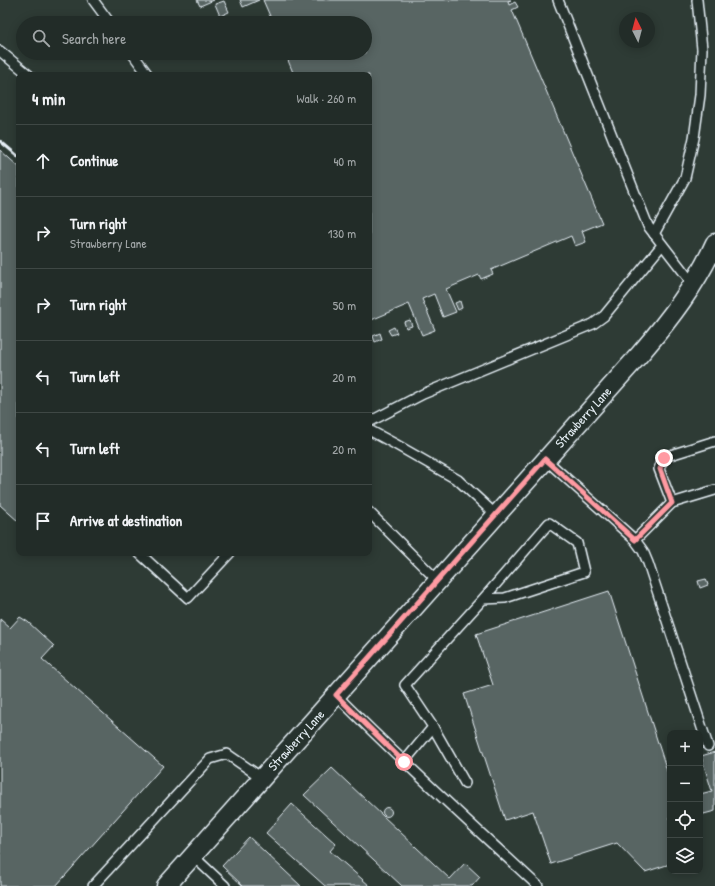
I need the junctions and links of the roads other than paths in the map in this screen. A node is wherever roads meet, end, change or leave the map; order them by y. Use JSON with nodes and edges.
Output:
{"nodes":[{"id":1,"x":93,"y":0,"type":"edge"},
{"id":2,"x":558,"y":0,"type":"edge"},
{"id":3,"x":697,"y":0,"type":"edge"},
{"id":4,"x":105,"y":16,"type":"edge"},
{"id":5,"x":0,"y":51,"type":"edge"},
{"id":6,"x":137,"y":60,"type":"edge"},
{"id":7,"x":25,"y":72,"type":"edge"},
{"id":8,"x":146,"y":72,"type":"edge"},
{"id":9,"x":654,"y":234,"type":"junction"},
{"id":10,"x":715,"y":244,"type":"edge"},
{"id":11,"x":662,"y":245,"type":"junction"},
{"id":12,"x":693,"y":284,"type":"junction"},
{"id":13,"x":372,"y":420,"type":"edge"},
{"id":14,"x":372,"y":432,"type":"edge"},
{"id":15,"x":715,"y":441,"type":"edge"},
{"id":16,"x":545,"y":459,"type":"junction"},
{"id":17,"x":715,"y":490,"type":"edge"},
{"id":18,"x":672,"y":503,"type":"junction"},
{"id":19,"x":372,"y":515,"type":"edge"},
{"id":20,"x":496,"y":515,"type":"junction"},
{"id":21,"x":635,"y":540,"type":"junction"},
{"id":22,"x":142,"y":556,"type":"edge"},
{"id":23,"x":227,"y":556,"type":"edge"},
{"id":24,"x":438,"y":581,"type":"junction"},
{"id":25,"x":483,"y":599,"type":"junction"},
{"id":26,"x":336,"y":695,"type":"junction"},
{"id":27,"x":433,"y":727,"type":"junction"},
{"id":28,"x":708,"y":746,"type":"dead end"},
{"id":29,"x":404,"y":762,"type":"junction"},
{"id":30,"x":262,"y":778,"type":"junction"},
{"id":31,"x":466,"y":783,"type":"dead end"},
{"id":32,"x":193,"y":856,"type":"junction"},
{"id":33,"x":93,"y":886,"type":"edge"},
{"id":34,"x":166,"y":886,"type":"edge"},
{"id":35,"x":225,"y":886,"type":"edge"},
{"id":36,"x":538,"y":886,"type":"edge"}],
"edges":[{"from":1,"to":4,"type":"lane"},
{"from":2,"to":9,"type":"lane"},
{"from":3,"to":9,"type":"lane"},
{"from":5,"to":7,"type":"lane"},
{"from":6,"to":8,"type":"lane"},
{"from":9,"to":11,"type":"lane"},
{"from":10,"to":12,"type":"street","name":"Strawberry Lane"},
{"from":11,"to":12,"type":"lane"},
{"from":11,"to":13,"type":"lane"},
{"from":12,"to":16,"type":"street","name":"Strawberry Lane"},
{"from":14,"to":20,"type":"lane"},
{"from":15,"to":18,"type":"lane"},
{"from":16,"to":20,"type":"street","name":"Strawberry Lane"},
{"from":16,"to":21,"type":"lane"},
{"from":17,"to":18,"type":"lane"},
{"from":18,"to":21,"type":"lane"},
{"from":19,"to":24,"type":"lane"},
{"from":20,"to":24,"type":"street","name":"Strawberry Lane"},
{"from":21,"to":28,"type":"lane"},
{"from":22,"to":23,"type":"lane"},
{"from":24,"to":26,"type":"street","name":"Strawberry Lane"},
{"from":25,"to":25,"type":"lane"},
{"from":25,"to":27,"type":"lane"},
{"from":26,"to":29,"type":"lane"},
{"from":26,"to":30,"type":"street","name":"Strawberry Lane"},
{"from":27,"to":29,"type":"lane"},
{"from":27,"to":31,"type":"lane"},
{"from":29,"to":36,"type":"lane"},
{"from":30,"to":32,"type":"street","name":"Strawberry Lane"},
{"from":30,"to":33,"type":"lane"},
{"from":32,"to":34,"type":"street","name":"Strawberry Lane"},
{"from":32,"to":35,"type":"lane"}]}
